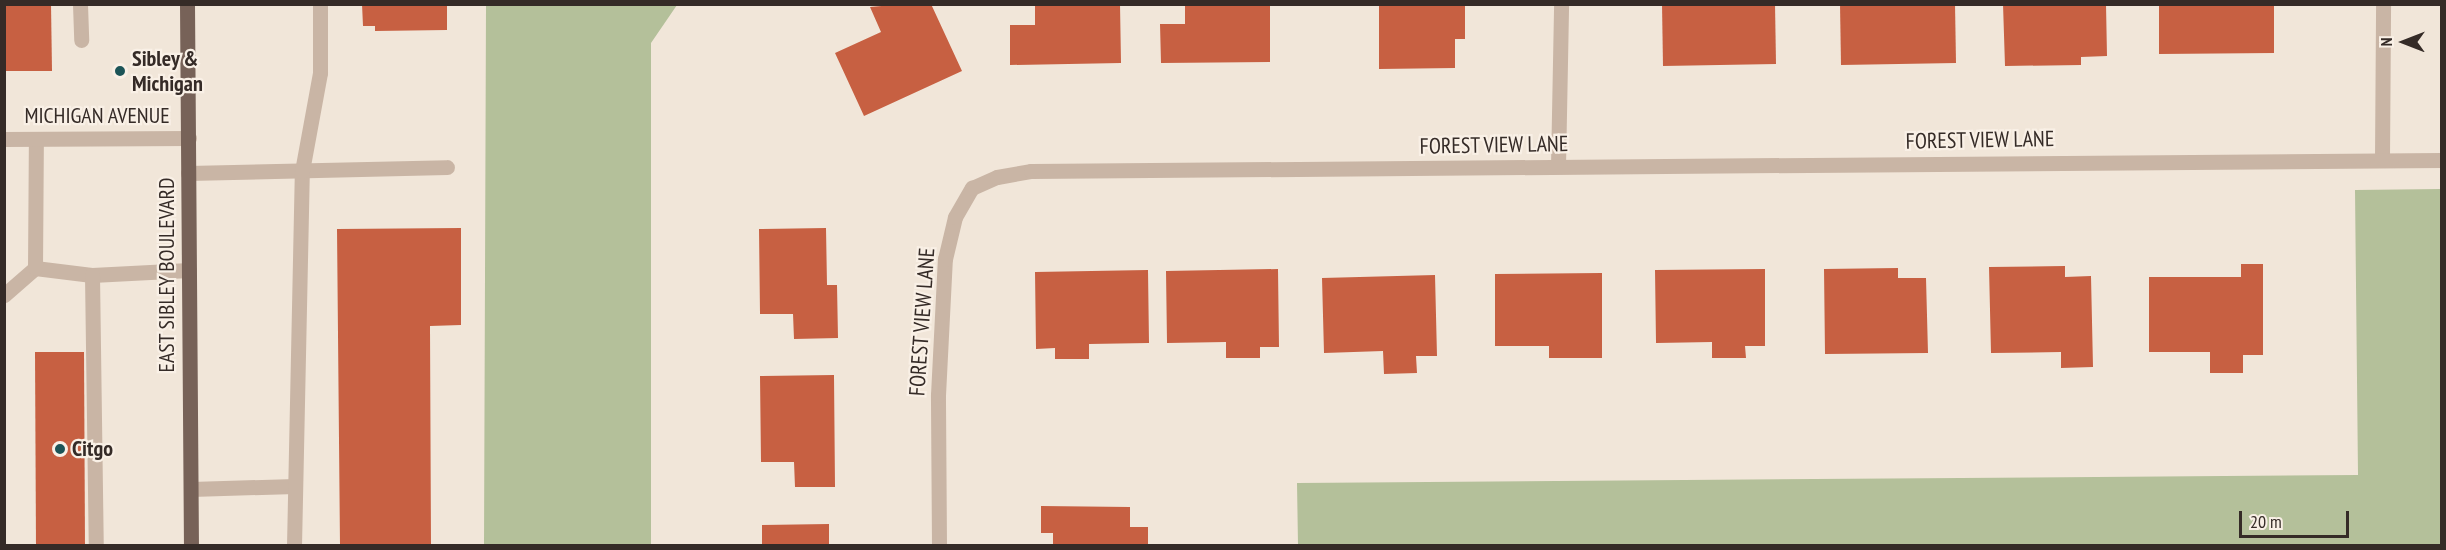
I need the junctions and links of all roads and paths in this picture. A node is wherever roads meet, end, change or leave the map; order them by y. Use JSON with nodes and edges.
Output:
{"nodes":[{"id":1,"x":80,"y":4,"type":"edge"},
{"id":2,"x":188,"y":4,"type":"edge"},
{"id":3,"x":320,"y":4,"type":"edge"},
{"id":4,"x":1561,"y":4,"type":"edge"},
{"id":5,"x":2383,"y":4,"type":"edge"},
{"id":6,"x":81,"y":40,"type":"dead end"},
{"id":7,"x":189,"y":138,"type":"junction"},
{"id":8,"x":4,"y":139,"type":"edge"},
{"id":9,"x":36,"y":139,"type":"junction"},
{"id":10,"x":2382,"y":159,"type":"junction"},
{"id":11,"x":2442,"y":160,"type":"edge"},
{"id":12,"x":1558,"y":166,"type":"junction"},
{"id":13,"x":447,"y":167,"type":"dead end"},
{"id":14,"x":302,"y":171,"type":"junction"},
{"id":15,"x":188,"y":173,"type":"junction"},
{"id":16,"x":35,"y":268,"type":"junction"},
{"id":17,"x":189,"y":270,"type":"junction"},
{"id":18,"x":92,"y":275,"type":"junction"},
{"id":19,"x":4,"y":295,"type":"edge"},
{"id":20,"x":295,"y":486,"type":"junction"},
{"id":21,"x":191,"y":489,"type":"junction"},
{"id":22,"x":96,"y":546,"type":"edge"},
{"id":23,"x":191,"y":546,"type":"edge"},
{"id":24,"x":294,"y":546,"type":"edge"},
{"id":25,"x":939,"y":546,"type":"edge"}],
"edges":[{"from":1,"to":6,"type":"street"},
{"from":2,"to":7,"type":"main road","name":"EAST SIBLEY BOULEVARD"},
{"from":3,"to":14,"type":"street"},
{"from":4,"to":12,"type":"street"},
{"from":5,"to":10,"type":"street"},
{"from":7,"to":9,"type":"street","name":"MICHIGAN AVENUE"},
{"from":7,"to":15,"type":"main road","name":"EAST SIBLEY BOULEVARD"},
{"from":8,"to":9,"type":"street","name":"MICHIGAN AVENUE"},
{"from":9,"to":16,"type":"street"},
{"from":10,"to":11,"type":"street","name":"FOREST VIEW LANE"},
{"from":10,"to":12,"type":"street","name":"FOREST VIEW LANE"},
{"from":12,"to":25,"type":"street","name":"FOREST VIEW LANE"},
{"from":13,"to":14,"type":"street"},
{"from":14,"to":15,"type":"street"},
{"from":14,"to":20,"type":"street"},
{"from":15,"to":17,"type":"main road","name":"EAST SIBLEY BOULEVARD"},
{"from":16,"to":18,"type":"street"},
{"from":16,"to":19,"type":"street"},
{"from":17,"to":18,"type":"street"},
{"from":17,"to":21,"type":"main road","name":"EAST SIBLEY BOULEVARD"},
{"from":18,"to":22,"type":"street"},
{"from":20,"to":21,"type":"street"},
{"from":20,"to":24,"type":"street"},
{"from":21,"to":23,"type":"main road","name":"EAST SIBLEY BOULEVARD"}]}
